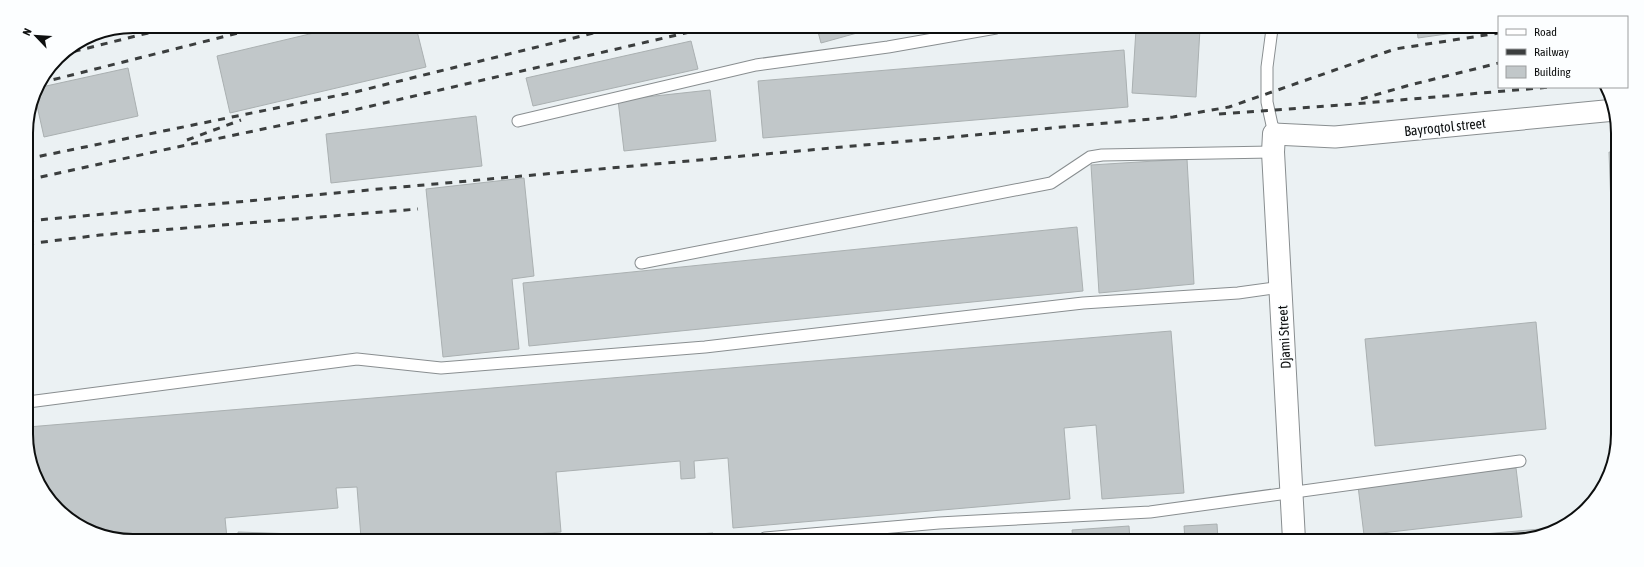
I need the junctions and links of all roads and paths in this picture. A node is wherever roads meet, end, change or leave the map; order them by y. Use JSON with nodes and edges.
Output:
{"nodes":[{"id":1,"x":968,"y":33,"type":"edge"},
{"id":2,"x":1271,"y":33,"type":"edge"},
{"id":3,"x":1608,"y":111,"type":"edge"},
{"id":4,"x":518,"y":121,"type":"dead end"},
{"id":5,"x":1274,"y":143,"type":"junction"},
{"id":6,"x":641,"y":263,"type":"dead end"},
{"id":7,"x":1281,"y":287,"type":"junction"},
{"id":8,"x":33,"y":401,"type":"edge"},
{"id":9,"x":1520,"y":461,"type":"dead end"},
{"id":10,"x":1292,"y":494,"type":"junction"},
{"id":11,"x":808,"y":534,"type":"edge"},
{"id":12,"x":1294,"y":534,"type":"edge"}],
"edges":[{"from":1,"to":4,"type":"lane"},
{"from":2,"to":5,"type":"lane"},
{"from":3,"to":5,"type":"street","name":"Bayroqtol street"},
{"from":5,"to":6,"type":"lane"},
{"from":5,"to":7,"type":"street","name":"Djami Street"},
{"from":7,"to":8,"type":"lane"},
{"from":7,"to":10,"type":"street","name":"Djami Street"},
{"from":9,"to":10,"type":"lane"},
{"from":10,"to":11,"type":"lane"},
{"from":10,"to":12,"type":"street","name":"Djami Street"}]}
